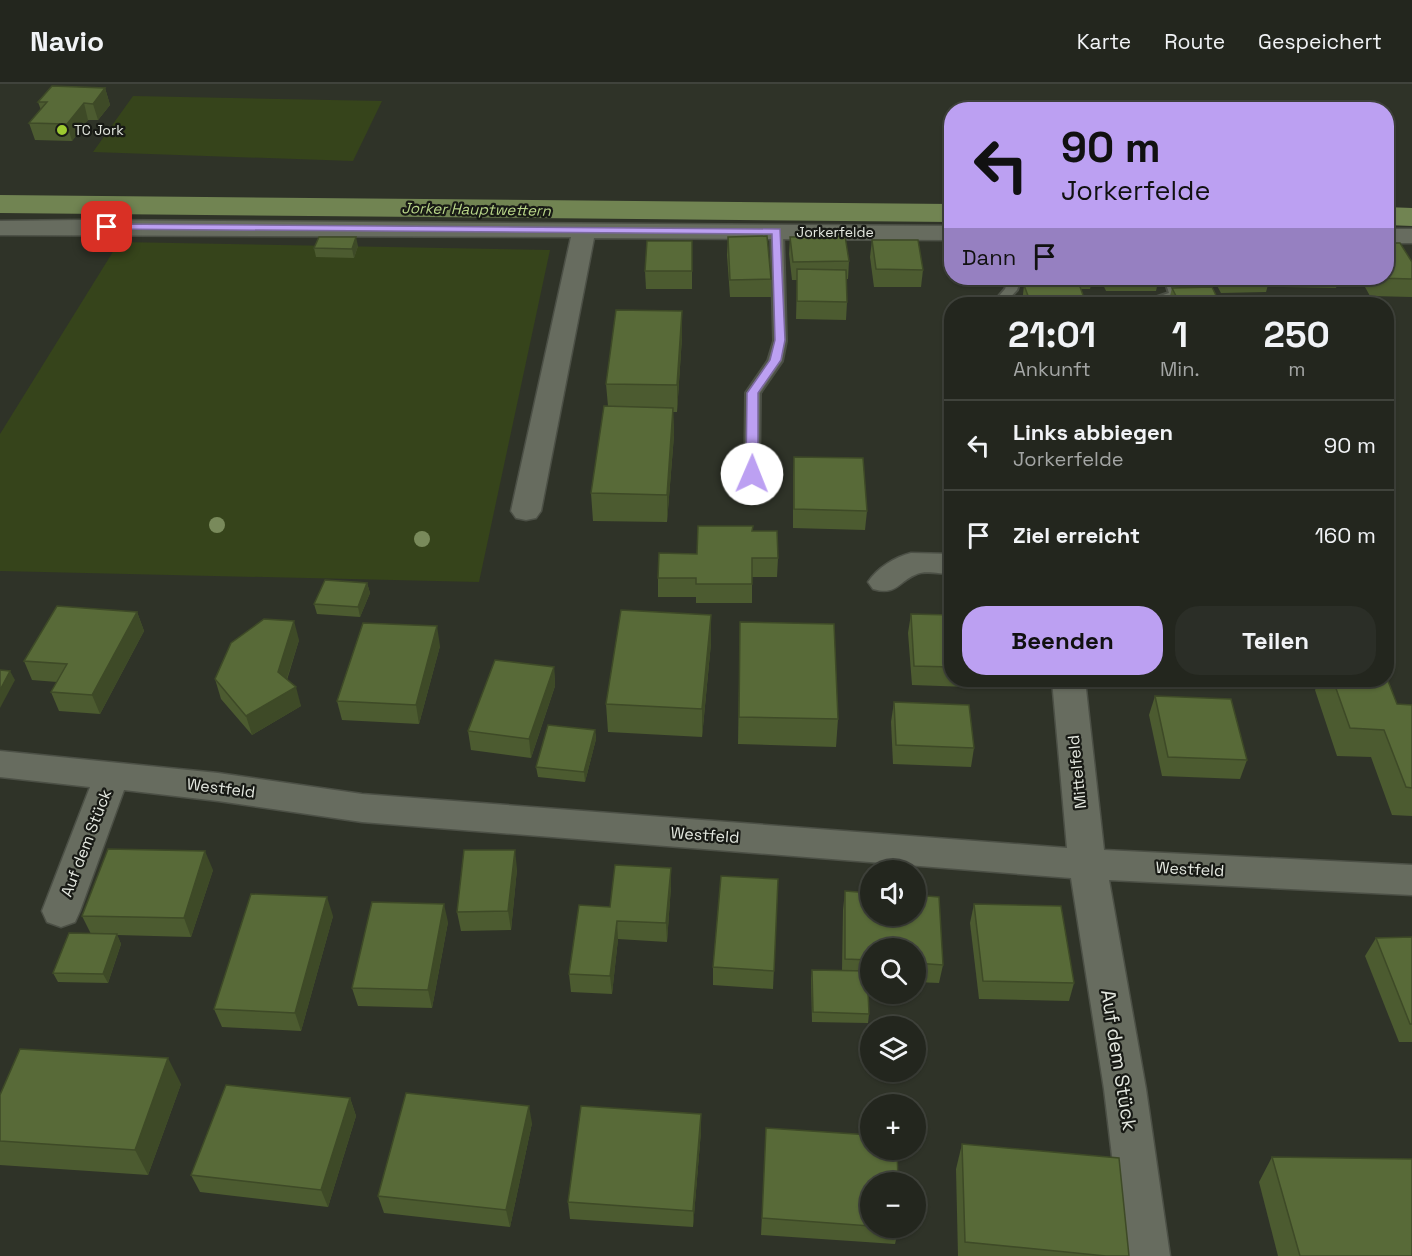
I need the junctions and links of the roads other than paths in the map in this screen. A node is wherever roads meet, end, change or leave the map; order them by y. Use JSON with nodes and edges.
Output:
{"nodes":[{"id":1,"x":0,"y":228,"type":"edge"},
{"id":2,"x":584,"y":230,"type":"junction"},
{"id":3,"x":777,"y":231,"type":"junction"},
{"id":4,"x":944,"y":233,"type":"edge"},
{"id":5,"x":1394,"y":236,"type":"edge"},
{"id":6,"x":1412,"y":236,"type":"edge"},
{"id":7,"x":1172,"y":285,"type":"edge"},
{"id":8,"x":1170,"y":297,"type":"edge"},
{"id":9,"x":752,"y":474,"type":"dead end"},
{"id":10,"x":526,"y":511,"type":"dead end"},
{"id":11,"x":944,"y":564,"type":"edge"},
{"id":12,"x":884,"y":582,"type":"dead end"},
{"id":13,"x":1069,"y":687,"type":"edge"},
{"id":14,"x":0,"y":764,"type":"edge"},
{"id":15,"x":112,"y":775,"type":"junction"},
{"id":16,"x":1087,"y":864,"type":"junction"},
{"id":17,"x":1412,"y":880,"type":"edge"},
{"id":18,"x":61,"y":911,"type":"dead end"},
{"id":19,"x":1147,"y":1256,"type":"edge"}],
"edges":[{"from":1,"to":2,"type":"street","name":"Jorkerfelde"},
{"from":2,"to":3,"type":"street","name":"Jorkerfelde"},
{"from":2,"to":10,"type":"street"},
{"from":3,"to":4,"type":"street","name":"Jorkerfelde"},
{"from":3,"to":9,"type":"lane"},
{"from":5,"to":6,"type":"street"},
{"from":7,"to":8,"type":"lane"},
{"from":11,"to":12,"type":"street"},
{"from":13,"to":16,"type":"street","name":"Mittelfeld"},
{"from":14,"to":15,"type":"street","name":"Westfeld"},
{"from":15,"to":16,"type":"street","name":"Westfeld"},
{"from":15,"to":18,"type":"street","name":"Auf dem Stück"},
{"from":16,"to":17,"type":"street","name":"Westfeld"},
{"from":16,"to":19,"type":"street","name":"Auf dem Stück"}]}
